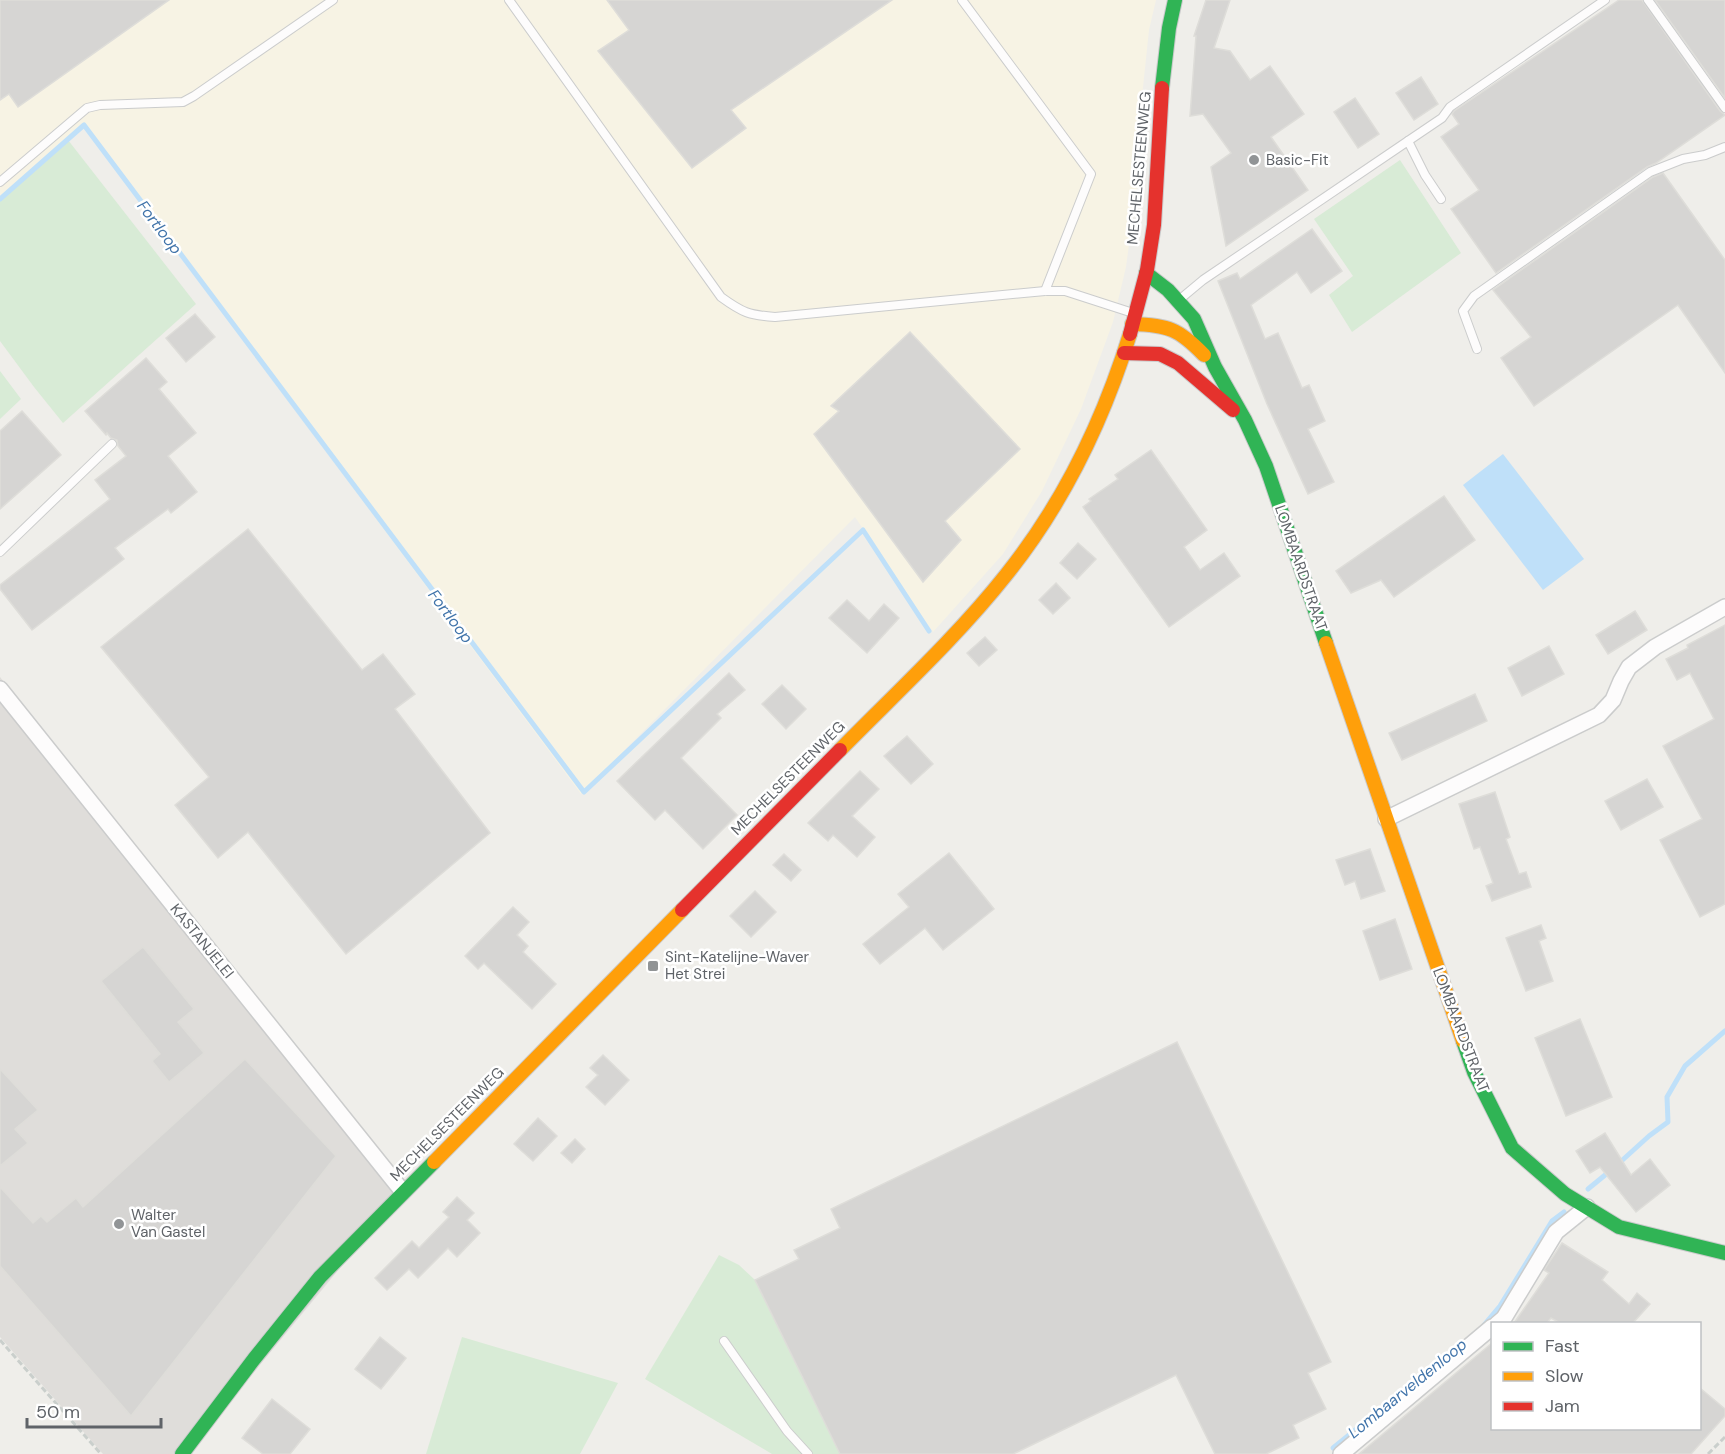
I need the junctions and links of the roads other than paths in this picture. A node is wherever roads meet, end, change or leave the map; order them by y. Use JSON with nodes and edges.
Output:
{"nodes":[{"id":1,"x":333,"y":0,"type":"edge"},
{"id":2,"x":509,"y":0,"type":"edge"},
{"id":3,"x":962,"y":0,"type":"edge"},
{"id":4,"x":1175,"y":0,"type":"edge"},
{"id":5,"x":1605,"y":0,"type":"edge"},
{"id":6,"x":1648,"y":0,"type":"edge"},
{"id":7,"x":1725,"y":108,"type":"edge"},
{"id":8,"x":1408,"y":141,"type":"junction"},
{"id":9,"x":1725,"y":147,"type":"edge"},
{"id":10,"x":0,"y":182,"type":"edge"},
{"id":11,"x":1441,"y":199,"type":"dead end"},
{"id":12,"x":1146,"y":273,"type":"junction"},
{"id":13,"x":1045,"y":291,"type":"junction"},
{"id":14,"x":1178,"y":301,"type":"junction"},
{"id":15,"x":1134,"y":319,"type":"junction"},
{"id":16,"x":1477,"y":349,"type":"dead end"},
{"id":17,"x":1124,"y":353,"type":"junction"},
{"id":18,"x":1215,"y":367,"type":"junction"},
{"id":19,"x":1245,"y":420,"type":"junction"},
{"id":20,"x":112,"y":444,"type":"dead end"},
{"id":21,"x":0,"y":552,"type":"edge"},
{"id":22,"x":1725,"y":607,"type":"edge"},
{"id":23,"x":0,"y":689,"type":"edge"},
{"id":24,"x":1386,"y":819,"type":"junction"},
{"id":25,"x":403,"y":1192,"type":"junction"},
{"id":26,"x":1587,"y":1207,"type":"junction"},
{"id":27,"x":1725,"y":1253,"type":"edge"},
{"id":28,"x":1498,"y":1322,"type":"edge"},
{"id":29,"x":1491,"y":1328,"type":"edge"},
{"id":30,"x":724,"y":1341,"type":"dead end"},
{"id":31,"x":182,"y":1454,"type":"edge"},
{"id":32,"x":808,"y":1454,"type":"edge"},
{"id":33,"x":1340,"y":1454,"type":"edge"}],
"edges":[{"from":1,"to":10,"type":"lane"},
{"from":2,"to":13,"type":"lane"},
{"from":3,"to":13,"type":"lane"},
{"from":4,"to":12,"type":"street","name":"MECHELSESTEENWEG"},
{"from":5,"to":8,"type":"lane"},
{"from":6,"to":7,"type":"lane"},
{"from":8,"to":11,"type":"lane"},
{"from":8,"to":14,"type":"lane"},
{"from":9,"to":16,"type":"lane"},
{"from":12,"to":14,"type":"street","name":"LOMBAARDSTRAAT"},
{"from":12,"to":15,"type":"street","name":"MECHELSESTEENWEG"},
{"from":13,"to":15,"type":"lane"},
{"from":14,"to":18,"type":"street","name":"LOMBAARDSTRAAT"},
{"from":15,"to":17,"type":"street","name":"MECHELSESTEENWEG"},
{"from":15,"to":18,"type":"street","name":"LOMBAARDSTRAAT"},
{"from":17,"to":19,"type":"street","name":"LOMBAARDSTRAAT"},
{"from":17,"to":25,"type":"street","name":"MECHELSESTEENWEG"},
{"from":18,"to":19,"type":"street","name":"LOMBAARDSTRAAT"},
{"from":19,"to":24,"type":"street","name":"LOMBAARDSTRAAT"},
{"from":20,"to":21,"type":"lane"},
{"from":22,"to":24,"type":"street"},
{"from":23,"to":25,"type":"street","name":"KASTANJELEI"},
{"from":24,"to":26,"type":"street","name":"LOMBAARDSTRAAT"},
{"from":25,"to":31,"type":"street","name":"MECHELSESTEENWEG"},
{"from":26,"to":27,"type":"street","name":"LOMBAARDSTRAAT"},
{"from":26,"to":28,"type":"street"},
{"from":29,"to":33,"type":"street"},
{"from":30,"to":32,"type":"lane"}]}
